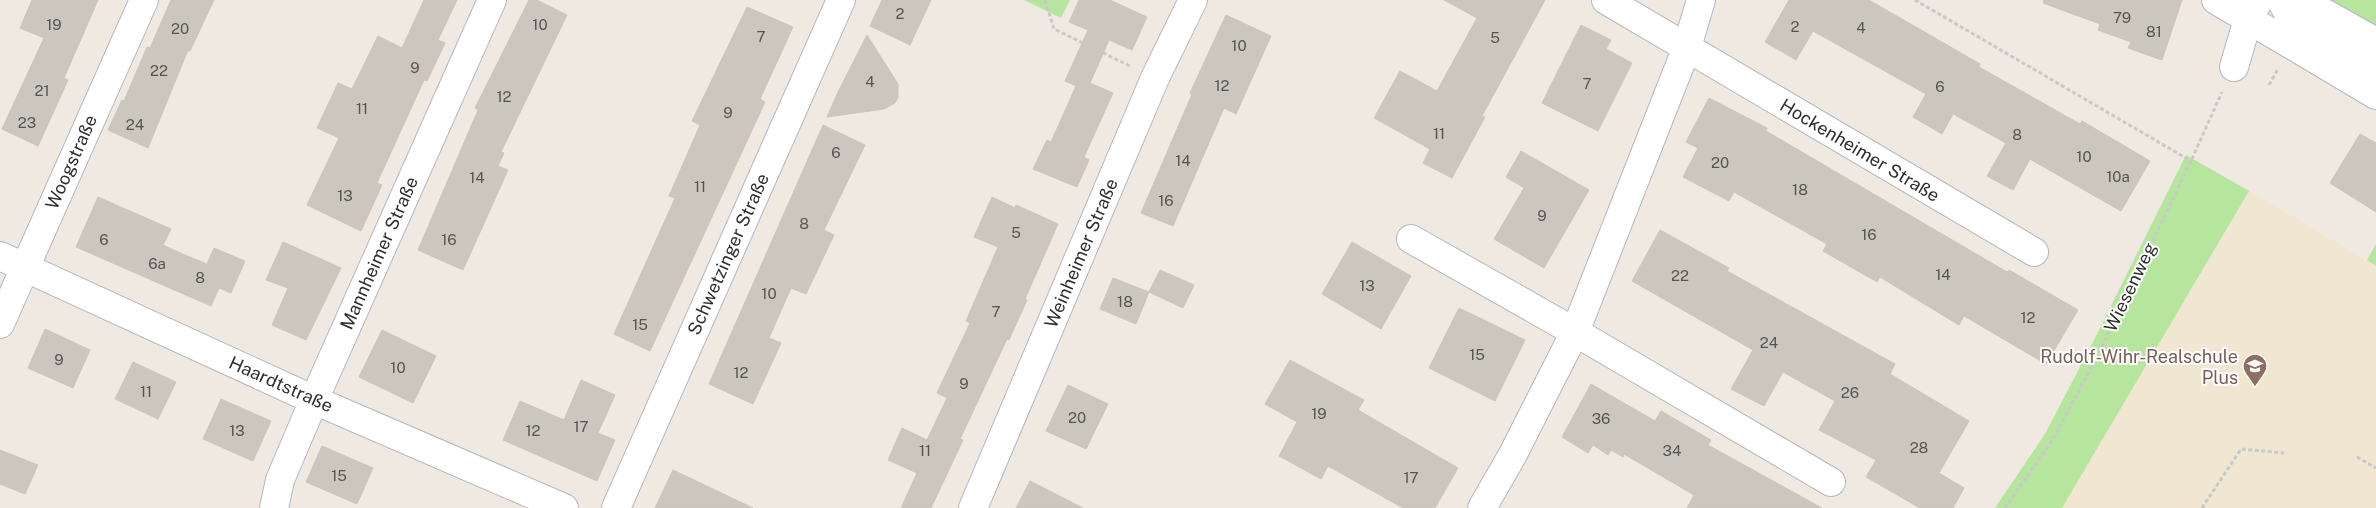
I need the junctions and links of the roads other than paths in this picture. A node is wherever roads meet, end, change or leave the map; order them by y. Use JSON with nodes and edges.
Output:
{"nodes":[{"id":1,"x":144,"y":0,"type":"edge"},
{"id":2,"x":492,"y":0,"type":"edge"},
{"id":3,"x":841,"y":0,"type":"edge"},
{"id":4,"x":1194,"y":0,"type":"edge"},
{"id":5,"x":1606,"y":0,"type":"edge"},
{"id":6,"x":1701,"y":0,"type":"edge"},
{"id":7,"x":2216,"y":0,"type":"edge"},
{"id":8,"x":2281,"y":0,"type":"edge"},
{"id":9,"x":2301,"y":0,"type":"edge"},
{"id":10,"x":2254,"y":9,"type":"edge"},
{"id":11,"x":2376,"y":42,"type":"edge"},
{"id":12,"x":1687,"y":47,"type":"junction"},
{"id":13,"x":2376,"y":66,"type":"edge"},
{"id":14,"x":2234,"y":67,"type":"dead end"},
{"id":15,"x":2376,"y":95,"type":"edge"},
{"id":16,"x":1411,"y":239,"type":"dead end"},
{"id":17,"x":2034,"y":252,"type":"dead end"},
{"id":18,"x":12,"y":261,"type":"edge"},
{"id":19,"x":0,"y":324,"type":"edge"},
{"id":20,"x":1575,"y":332,"type":"junction"},
{"id":21,"x":314,"y":400,"type":"junction"},
{"id":22,"x":1831,"y":482,"type":"dead end"},
{"id":23,"x":274,"y":508,"type":"edge"},
{"id":24,"x":564,"y":508,"type":"edge"},
{"id":25,"x":616,"y":508,"type":"edge"},
{"id":26,"x":973,"y":508,"type":"edge"},
{"id":27,"x":1482,"y":508,"type":"edge"}],
"edges":[{"from":1,"to":18,"type":"street","name":"Woogstraße"},
{"from":2,"to":21,"type":"street","name":"Mannheimer Straße"},
{"from":3,"to":25,"type":"street","name":"Schwetzinger Straße"},
{"from":4,"to":26,"type":"street","name":"Weinheimer Straße"},
{"from":5,"to":12,"type":"street","name":"Hockenheimer Straße"},
{"from":6,"to":12,"type":"street"},
{"from":7,"to":10,"type":"street"},
{"from":8,"to":13,"type":"street"},
{"from":9,"to":11,"type":"street"},
{"from":10,"to":14,"type":"street"},
{"from":10,"to":15,"type":"street"},
{"from":12,"to":17,"type":"street","name":"Hockenheimer Straße"},
{"from":12,"to":20,"type":"street"},
{"from":16,"to":20,"type":"street"},
{"from":18,"to":19,"type":"street","name":"Woogstraße"},
{"from":18,"to":21,"type":"street","name":"Haardtstraße"},
{"from":20,"to":22,"type":"street"},
{"from":20,"to":27,"type":"street"},
{"from":21,"to":23,"type":"street","name":"Mannheimer Straße"},
{"from":21,"to":24,"type":"street","name":"Haardtstraße"}]}
